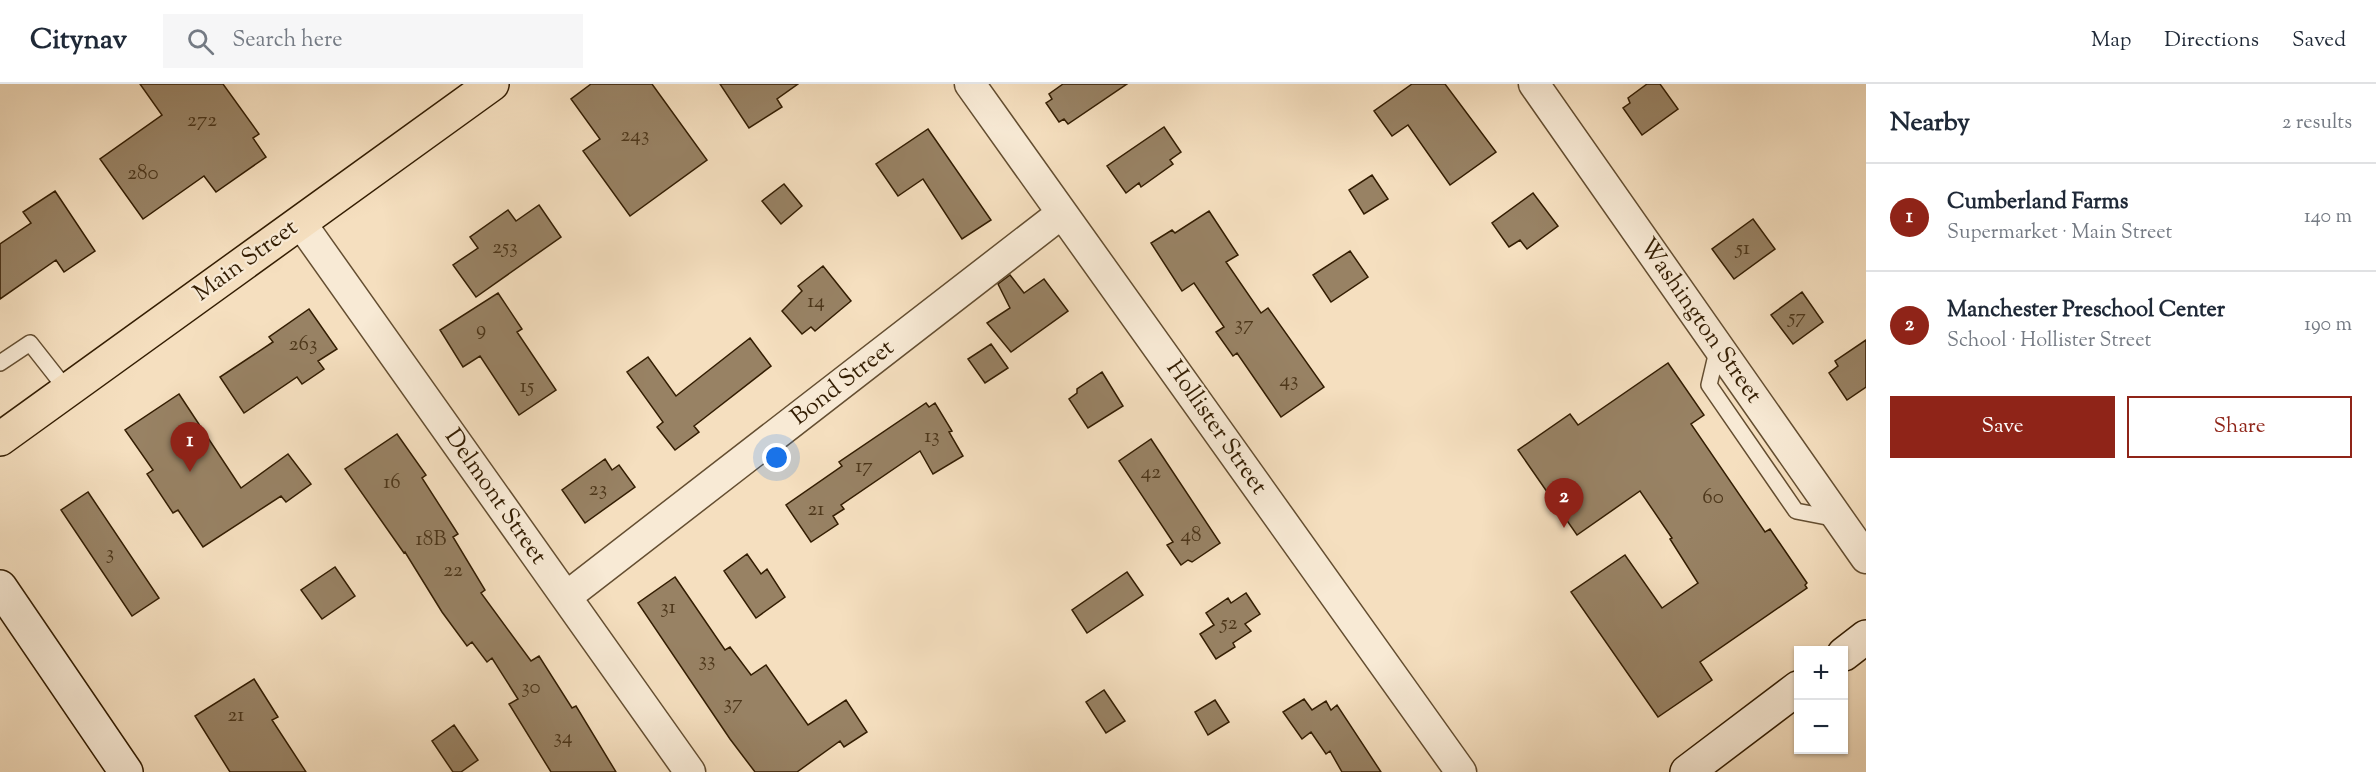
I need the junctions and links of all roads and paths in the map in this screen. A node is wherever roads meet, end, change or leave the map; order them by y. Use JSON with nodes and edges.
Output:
{"nodes":[{"id":1,"x":970,"y":84,"type":"edge"},
{"id":2,"x":1534,"y":84,"type":"edge"},
{"id":3,"x":477,"y":88,"type":"edge"},
{"id":4,"x":1062,"y":213,"type":"junction"},
{"id":5,"x":300,"y":222,"type":"junction"},
{"id":6,"x":0,"y":363,"type":"edge"},
{"id":7,"x":67,"y":390,"type":"junction"},
{"id":8,"x":0,"y":439,"type":"edge"},
{"id":9,"x":1866,"y":558,"type":"edge"},
{"id":10,"x":0,"y":586,"type":"edge"},
{"id":11,"x":566,"y":597,"type":"junction"},
{"id":12,"x":1866,"y":637,"type":"edge"},
{"id":13,"x":1848,"y":651,"type":"edge"},
{"id":14,"x":1794,"y":691,"type":"edge"},
{"id":15,"x":126,"y":772,"type":"edge"},
{"id":16,"x":690,"y":772,"type":"edge"},
{"id":17,"x":1461,"y":772,"type":"edge"},
{"id":18,"x":1687,"y":772,"type":"edge"}],
"edges":[{"from":1,"to":4,"type":"street","name":"Hollister Street"},
{"from":2,"to":9,"type":"street","name":"Washington Street"},
{"from":3,"to":5,"type":"main road","name":"Main Street"},
{"from":4,"to":11,"type":"street","name":"Bond Street"},
{"from":4,"to":17,"type":"street","name":"Hollister Street"},
{"from":5,"to":7,"type":"main road","name":"Main Street"},
{"from":5,"to":11,"type":"street","name":"Delmont Street"},
{"from":6,"to":7,"type":"lane"},
{"from":7,"to":8,"type":"main road","name":"Main Street"},
{"from":10,"to":15,"type":"main road"},
{"from":11,"to":16,"type":"street","name":"Delmont Street"},
{"from":12,"to":13,"type":"main road"},
{"from":14,"to":18,"type":"main road"}]}
